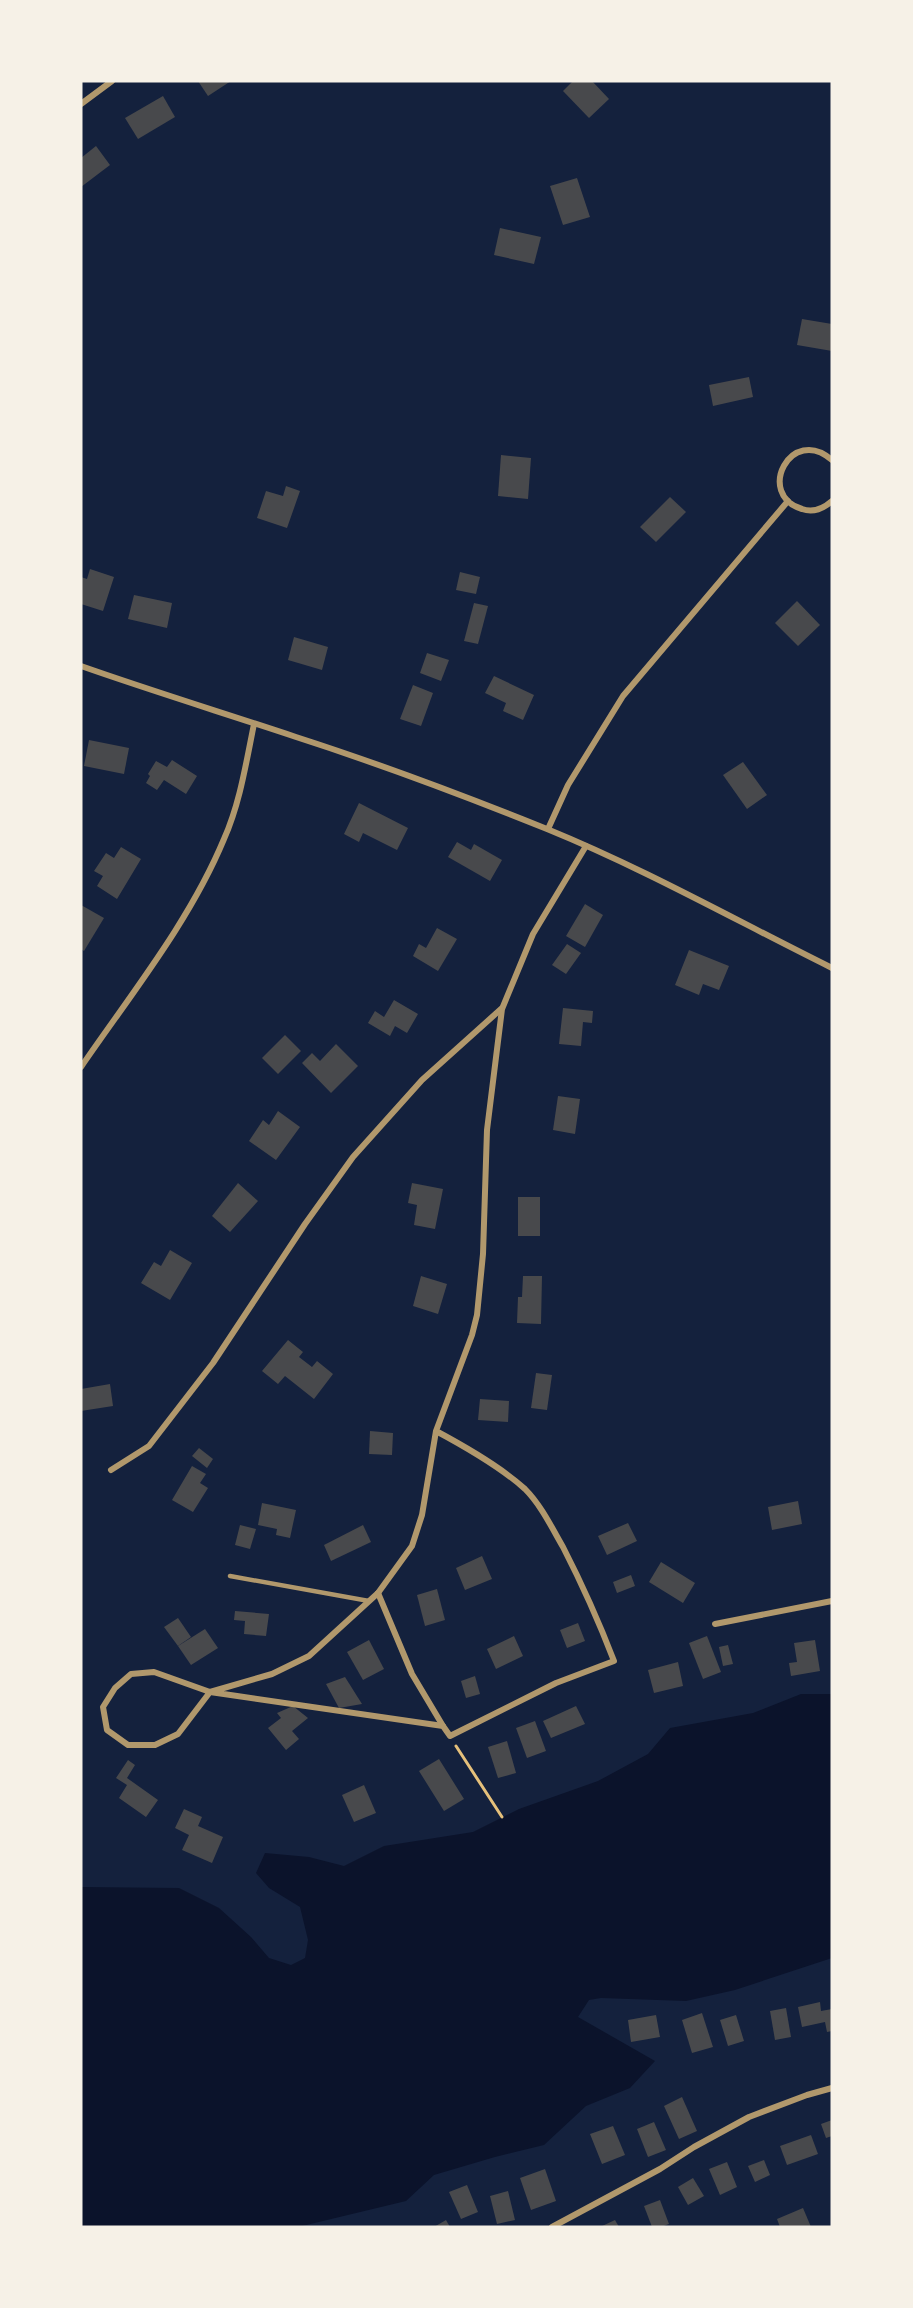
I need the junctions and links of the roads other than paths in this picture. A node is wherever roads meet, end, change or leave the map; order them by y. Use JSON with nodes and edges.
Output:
{"nodes":[{"id":1,"x":112,"y":81,"type":"edge"},
{"id":2,"x":81,"y":104,"type":"edge"},
{"id":3,"x":832,"y":460,"type":"edge"},
{"id":4,"x":788,"y":501,"type":"junction"},
{"id":5,"x":832,"y":501,"type":"edge"},
{"id":6,"x":81,"y":666,"type":"edge"},
{"id":7,"x":254,"y":724,"type":"junction"},
{"id":8,"x":548,"y":829,"type":"junction"},
{"id":9,"x":586,"y":846,"type":"junction"},
{"id":10,"x":832,"y":968,"type":"edge"},
{"id":11,"x":502,"y":1009,"type":"junction"},
{"id":12,"x":81,"y":1067,"type":"edge"},
{"id":13,"x":436,"y":1431,"type":"junction"},
{"id":14,"x":111,"y":1470,"type":"dead end"},
{"id":15,"x":230,"y":1576,"type":"dead end"},
{"id":16,"x":378,"y":1593,"type":"junction"},
{"id":17,"x":369,"y":1601,"type":"junction"},
{"id":18,"x":832,"y":1601,"type":"edge"},
{"id":19,"x":715,"y":1624,"type":"dead end"},
{"id":20,"x":210,"y":1692,"type":"junction"},
{"id":21,"x":443,"y":1726,"type":"junction"},
{"id":22,"x":832,"y":2088,"type":"edge"},
{"id":23,"x":552,"y":2227,"type":"edge"}],
"edges":[{"from":1,"to":2,"type":"street"},
{"from":3,"to":4,"type":"street"},
{"from":4,"to":5,"type":"street"},
{"from":4,"to":8,"type":"street"},
{"from":6,"to":7,"type":"street"},
{"from":7,"to":8,"type":"street"},
{"from":7,"to":12,"type":"street"},
{"from":8,"to":9,"type":"street"},
{"from":9,"to":10,"type":"street"},
{"from":9,"to":11,"type":"street"},
{"from":11,"to":13,"type":"street"},
{"from":11,"to":14,"type":"street"},
{"from":13,"to":16,"type":"street"},
{"from":13,"to":21,"type":"street"},
{"from":15,"to":17,"type":"lane"},
{"from":16,"to":17,"type":"street"},
{"from":16,"to":21,"type":"street"},
{"from":17,"to":20,"type":"street"},
{"from":18,"to":19,"type":"street"},
{"from":20,"to":20,"type":"street"},
{"from":20,"to":21,"type":"street"},
{"from":22,"to":23,"type":"street"}]}
